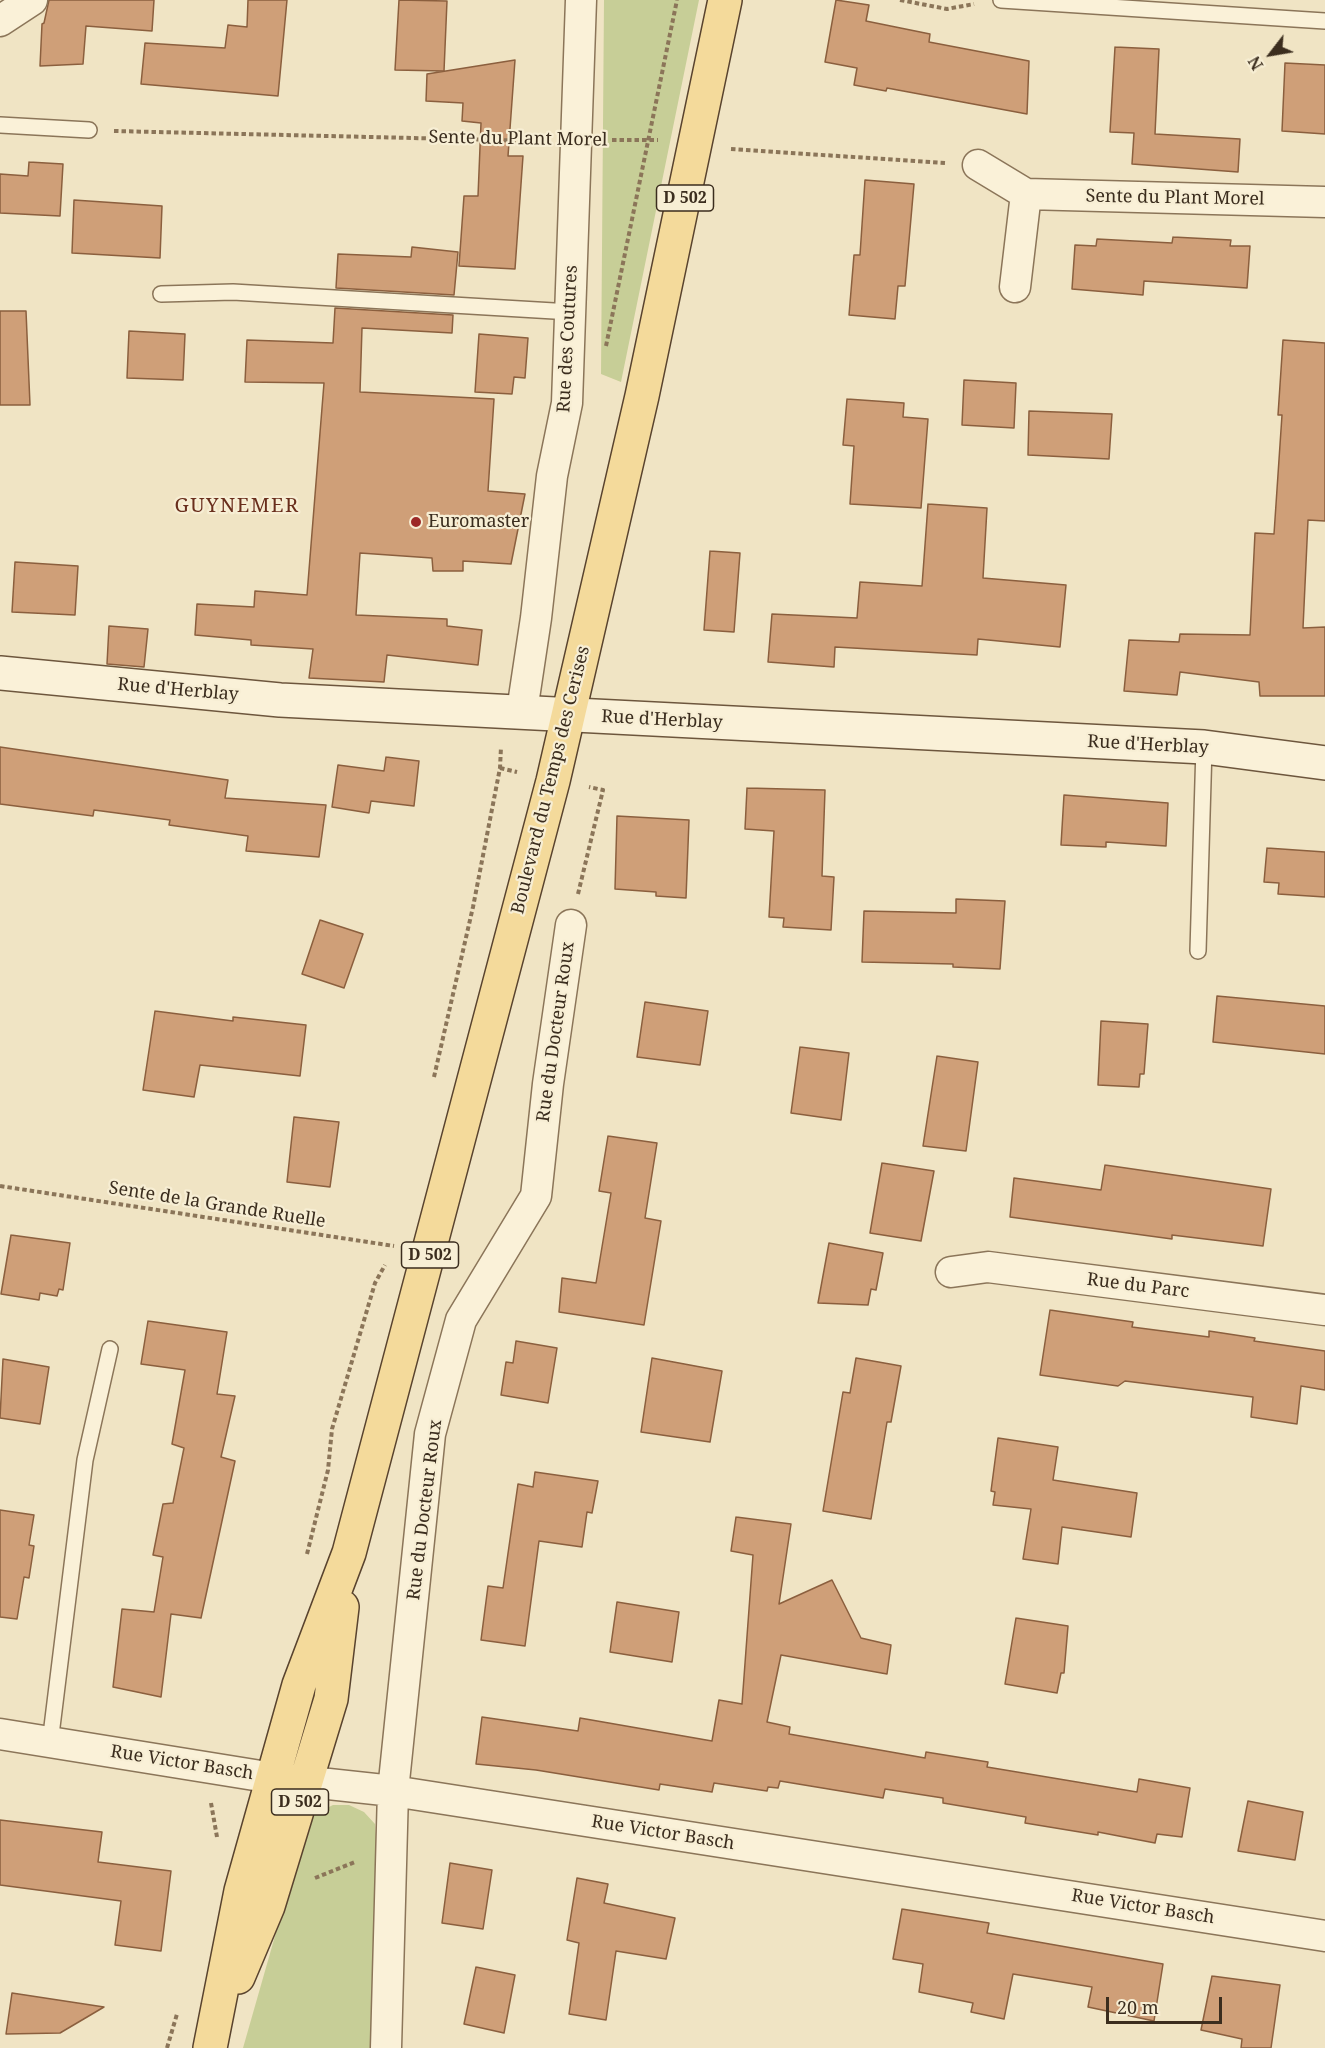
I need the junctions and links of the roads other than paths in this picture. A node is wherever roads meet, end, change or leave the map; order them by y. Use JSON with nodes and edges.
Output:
{"nodes":[{"id":1,"x":32,"y":0,"type":"edge"},
{"id":2,"x":581,"y":0,"type":"edge"},
{"id":3,"x":725,"y":0,"type":"edge"},
{"id":4,"x":1001,"y":0,"type":"edge"},
{"id":5,"x":0,"y":21,"type":"edge"},
{"id":6,"x":1325,"y":21,"type":"edge"},
{"id":7,"x":0,"y":125,"type":"edge"},
{"id":8,"x":89,"y":130,"type":"road end"},
{"id":9,"x":978,"y":165,"type":"road end"},
{"id":10,"x":1026,"y":194,"type":"junction"},
{"id":11,"x":1325,"y":202,"type":"edge"},
{"id":12,"x":1015,"y":287,"type":"dead end"},
{"id":13,"x":161,"y":294,"type":"dead end"},
{"id":14,"x":571,"y":312,"type":"junction"},
{"id":15,"x":0,"y":673,"type":"edge"},
{"id":16,"x":522,"y":711,"type":"junction"},
{"id":17,"x":567,"y":716,"type":"junction"},
{"id":18,"x":1204,"y":747,"type":"junction"},
{"id":19,"x":1325,"y":763,"type":"edge"},
{"id":20,"x":571,"y":925,"type":"dead end"},
{"id":21,"x":1198,"y":951,"type":"dead end"},
{"id":22,"x":951,"y":1272,"type":"dead end"},
{"id":23,"x":1325,"y":1310,"type":"edge"},
{"id":24,"x":110,"y":1348,"type":"dead end"},
{"id":25,"x":348,"y":1553,"type":"junction"},
{"id":26,"x":0,"y":1734,"type":"edge"},
{"id":27,"x":50,"y":1743,"type":"junction"},
{"id":28,"x":273,"y":1778,"type":"junction"},
{"id":29,"x":306,"y":1782,"type":"junction"},
{"id":30,"x":393,"y":1791,"type":"junction"},
{"id":31,"x":1325,"y":1936,"type":"edge"},
{"id":32,"x":211,"y":2044,"type":"edge"},
{"id":33,"x":386,"y":2048,"type":"edge"}],
"edges":[{"from":1,"to":5,"type":"street"},
{"from":2,"to":14,"type":"street","name":"Rue des Coutures"},
{"from":3,"to":17,"type":"main road","name":"Boulevard du Temps des Cerises","number":"D 502"},
{"from":4,"to":6,"type":"lane"},
{"from":7,"to":8,"type":"lane"},
{"from":9,"to":10,"type":"street","name":"Sente du Plant Morel"},
{"from":10,"to":11,"type":"street","name":"Sente du Plant Morel"},
{"from":10,"to":12,"type":"street"},
{"from":13,"to":14,"type":"lane"},
{"from":14,"to":16,"type":"street","name":"Rue des Coutures"},
{"from":15,"to":16,"type":"main road","name":"Rue d'Herblay"},
{"from":16,"to":17,"type":"main road","name":"Rue d'Herblay"},
{"from":17,"to":18,"type":"main road","name":"Rue d'Herblay"},
{"from":17,"to":25,"type":"main road","name":"Boulevard du Temps des Cerises","number":"D 502"},
{"from":18,"to":19,"type":"main road","name":"Rue d'Herblay"},
{"from":18,"to":21,"type":"lane"},
{"from":20,"to":30,"type":"street","name":"Rue du Docteur Roux"},
{"from":22,"to":23,"type":"street","name":"Rue du Parc"},
{"from":24,"to":27,"type":"lane"},
{"from":25,"to":28,"type":"main road","name":"Boulevard du Temps des Cerises","number":"D 502"},
{"from":25,"to":29,"type":"main road","name":"Boulevard du Temps des Cerises","number":"D 502"},
{"from":26,"to":27,"type":"street","name":"Rue Victor Basch"},
{"from":27,"to":28,"type":"street","name":"Rue Victor Basch"},
{"from":28,"to":29,"type":"street","name":"Rue Victor Basch"},
{"from":28,"to":32,"type":"main road","name":"Boulevard du Temps des Cerises","number":"D 502"},
{"from":29,"to":30,"type":"street","name":"Rue Victor Basch"},
{"from":29,"to":32,"type":"main road","name":"Boulevard du Temps des Cerises","number":"D 502"},
{"from":30,"to":31,"type":"street","name":"Rue Victor Basch"},
{"from":30,"to":33,"type":"street","name":"Rue du Docteur Roux"}]}
